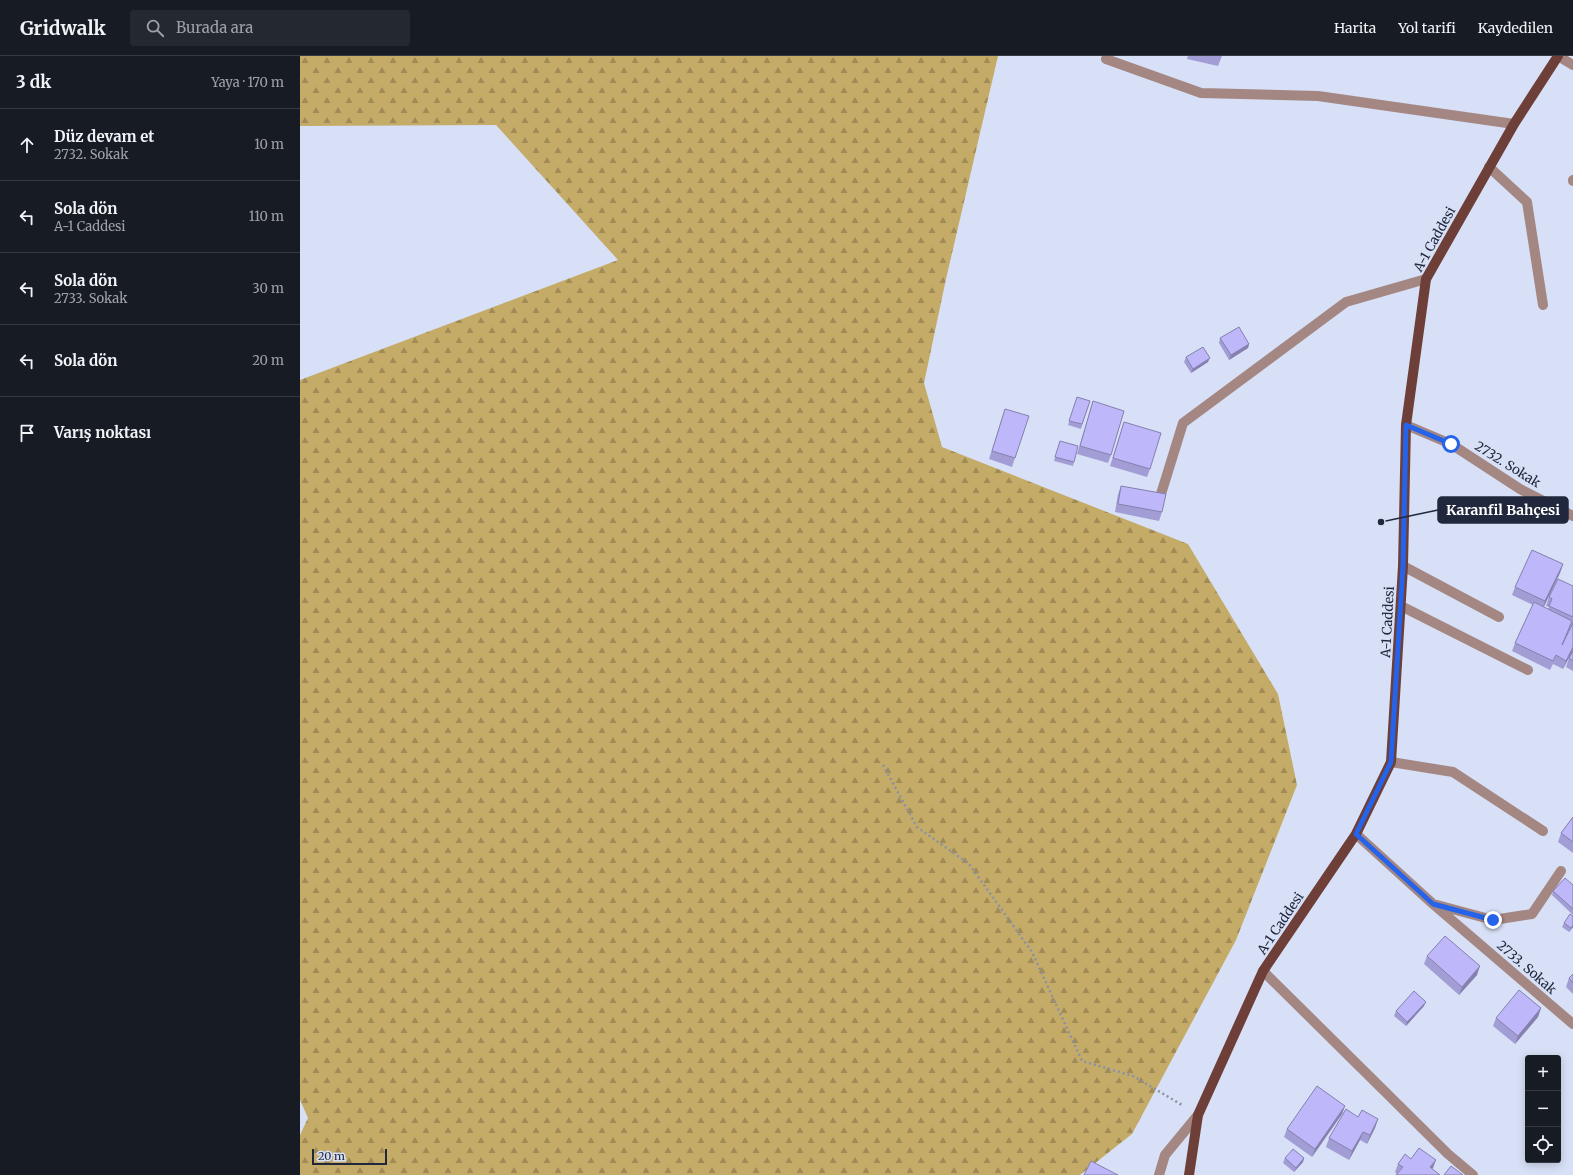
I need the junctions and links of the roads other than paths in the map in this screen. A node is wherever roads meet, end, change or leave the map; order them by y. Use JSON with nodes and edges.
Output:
{"nodes":[{"id":1,"x":1558,"y":56,"type":"edge"},
{"id":2,"x":1106,"y":59,"type":"dead end"},
{"id":3,"x":1573,"y":65,"type":"edge"},
{"id":4,"x":1514,"y":124,"type":"junction"},
{"id":5,"x":1489,"y":167,"type":"junction"},
{"id":6,"x":1426,"y":279,"type":"junction"},
{"id":7,"x":1543,"y":306,"type":"dead end"},
{"id":8,"x":1406,"y":425,"type":"junction"},
{"id":9,"x":1161,"y":494,"type":"edge"},
{"id":10,"x":1573,"y":516,"type":"edge"},
{"id":11,"x":1403,"y":566,"type":"junction"},
{"id":12,"x":1401,"y":606,"type":"junction"},
{"id":13,"x":1499,"y":617,"type":"dead end"},
{"id":14,"x":1528,"y":670,"type":"dead end"},
{"id":15,"x":1391,"y":762,"type":"junction"},
{"id":16,"x":1543,"y":831,"type":"dead end"},
{"id":17,"x":1356,"y":834,"type":"junction"},
{"id":18,"x":1561,"y":871,"type":"dead end"},
{"id":19,"x":1433,"y":904,"type":"junction"},
{"id":20,"x":1263,"y":971,"type":"junction"},
{"id":21,"x":1573,"y":1024,"type":"edge"},
{"id":22,"x":1198,"y":1115,"type":"junction"},
{"id":23,"x":1159,"y":1175,"type":"edge"},
{"id":24,"x":1189,"y":1175,"type":"edge"},
{"id":25,"x":1473,"y":1175,"type":"edge"}],
"edges":[{"from":1,"to":3,"type":"street"},
{"from":1,"to":4,"type":"main road","name":"A-1 Caddesi"},
{"from":2,"to":4,"type":"street"},
{"from":4,"to":5,"type":"main road","name":"A-1 Caddesi"},
{"from":5,"to":6,"type":"main road","name":"A-1 Caddesi"},
{"from":5,"to":7,"type":"street"},
{"from":6,"to":8,"type":"main road","name":"A-1 Caddesi"},
{"from":6,"to":9,"type":"street"},
{"from":8,"to":10,"type":"street","name":"2732. Sokak"},
{"from":8,"to":11,"type":"main road","name":"A-1 Caddesi"},
{"from":11,"to":12,"type":"main road","name":"A-1 Caddesi"},
{"from":11,"to":13,"type":"street"},
{"from":12,"to":14,"type":"street"},
{"from":12,"to":15,"type":"main road","name":"A-1 Caddesi"},
{"from":15,"to":16,"type":"street"},
{"from":15,"to":17,"type":"main road","name":"A-1 Caddesi"},
{"from":17,"to":19,"type":"street","name":"2733. Sokak"},
{"from":17,"to":20,"type":"main road","name":"A-1 Caddesi"},
{"from":18,"to":19,"type":"street"},
{"from":19,"to":21,"type":"street","name":"2733. Sokak"},
{"from":20,"to":22,"type":"main road","name":"A-1 Caddesi"},
{"from":20,"to":25,"type":"street"},
{"from":22,"to":23,"type":"street"},
{"from":22,"to":24,"type":"main road","name":"A-1 Caddesi"}]}
